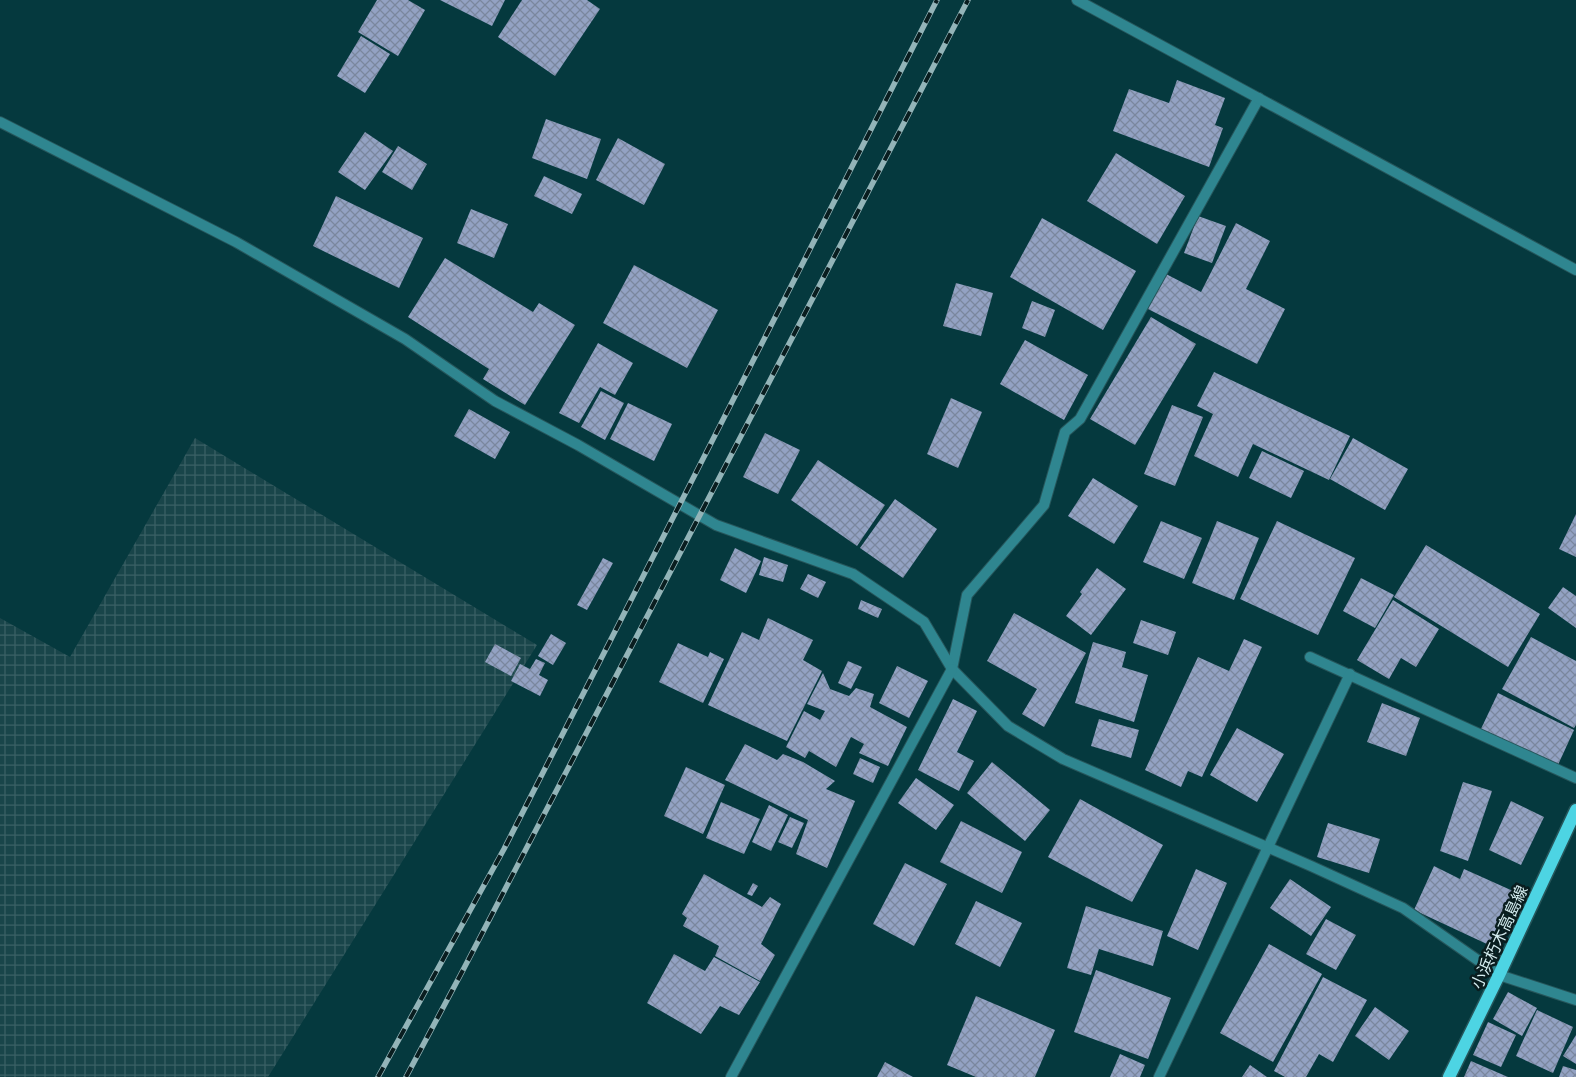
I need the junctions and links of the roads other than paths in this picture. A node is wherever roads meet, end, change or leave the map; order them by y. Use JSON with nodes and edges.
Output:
{"nodes":[{"id":1,"x":1077,"y":0,"type":"edge"},
{"id":2,"x":1259,"y":98,"type":"junction"},
{"id":3,"x":0,"y":122,"type":"edge"},
{"id":4,"x":1576,"y":270,"type":"edge"},
{"id":5,"x":1310,"y":657,"type":"dead end"},
{"id":6,"x":952,"y":669,"type":"junction"},
{"id":7,"x":1350,"y":674,"type":"junction"},
{"id":8,"x":1576,"y":778,"type":"edge"},
{"id":9,"x":1576,"y":810,"type":"edge"},
{"id":10,"x":1267,"y":847,"type":"junction"},
{"id":11,"x":1500,"y":975,"type":"junction"},
{"id":12,"x":1576,"y":1000,"type":"edge"},
{"id":13,"x":731,"y":1077,"type":"edge"},
{"id":14,"x":1159,"y":1077,"type":"edge"},
{"id":15,"x":1449,"y":1077,"type":"edge"}],
"edges":[{"from":1,"to":2,"type":"street"},
{"from":2,"to":4,"type":"street"},
{"from":2,"to":6,"type":"street"},
{"from":3,"to":6,"type":"street"},
{"from":5,"to":7,"type":"street"},
{"from":6,"to":10,"type":"street"},
{"from":6,"to":13,"type":"street"},
{"from":7,"to":8,"type":"street"},
{"from":7,"to":10,"type":"street"},
{"from":9,"to":11,"type":"main road","name":"小浜朽木高島線"},
{"from":10,"to":11,"type":"street"},
{"from":10,"to":14,"type":"street"},
{"from":11,"to":12,"type":"street"},
{"from":11,"to":15,"type":"main road","name":"小浜朽木高島線"}]}
